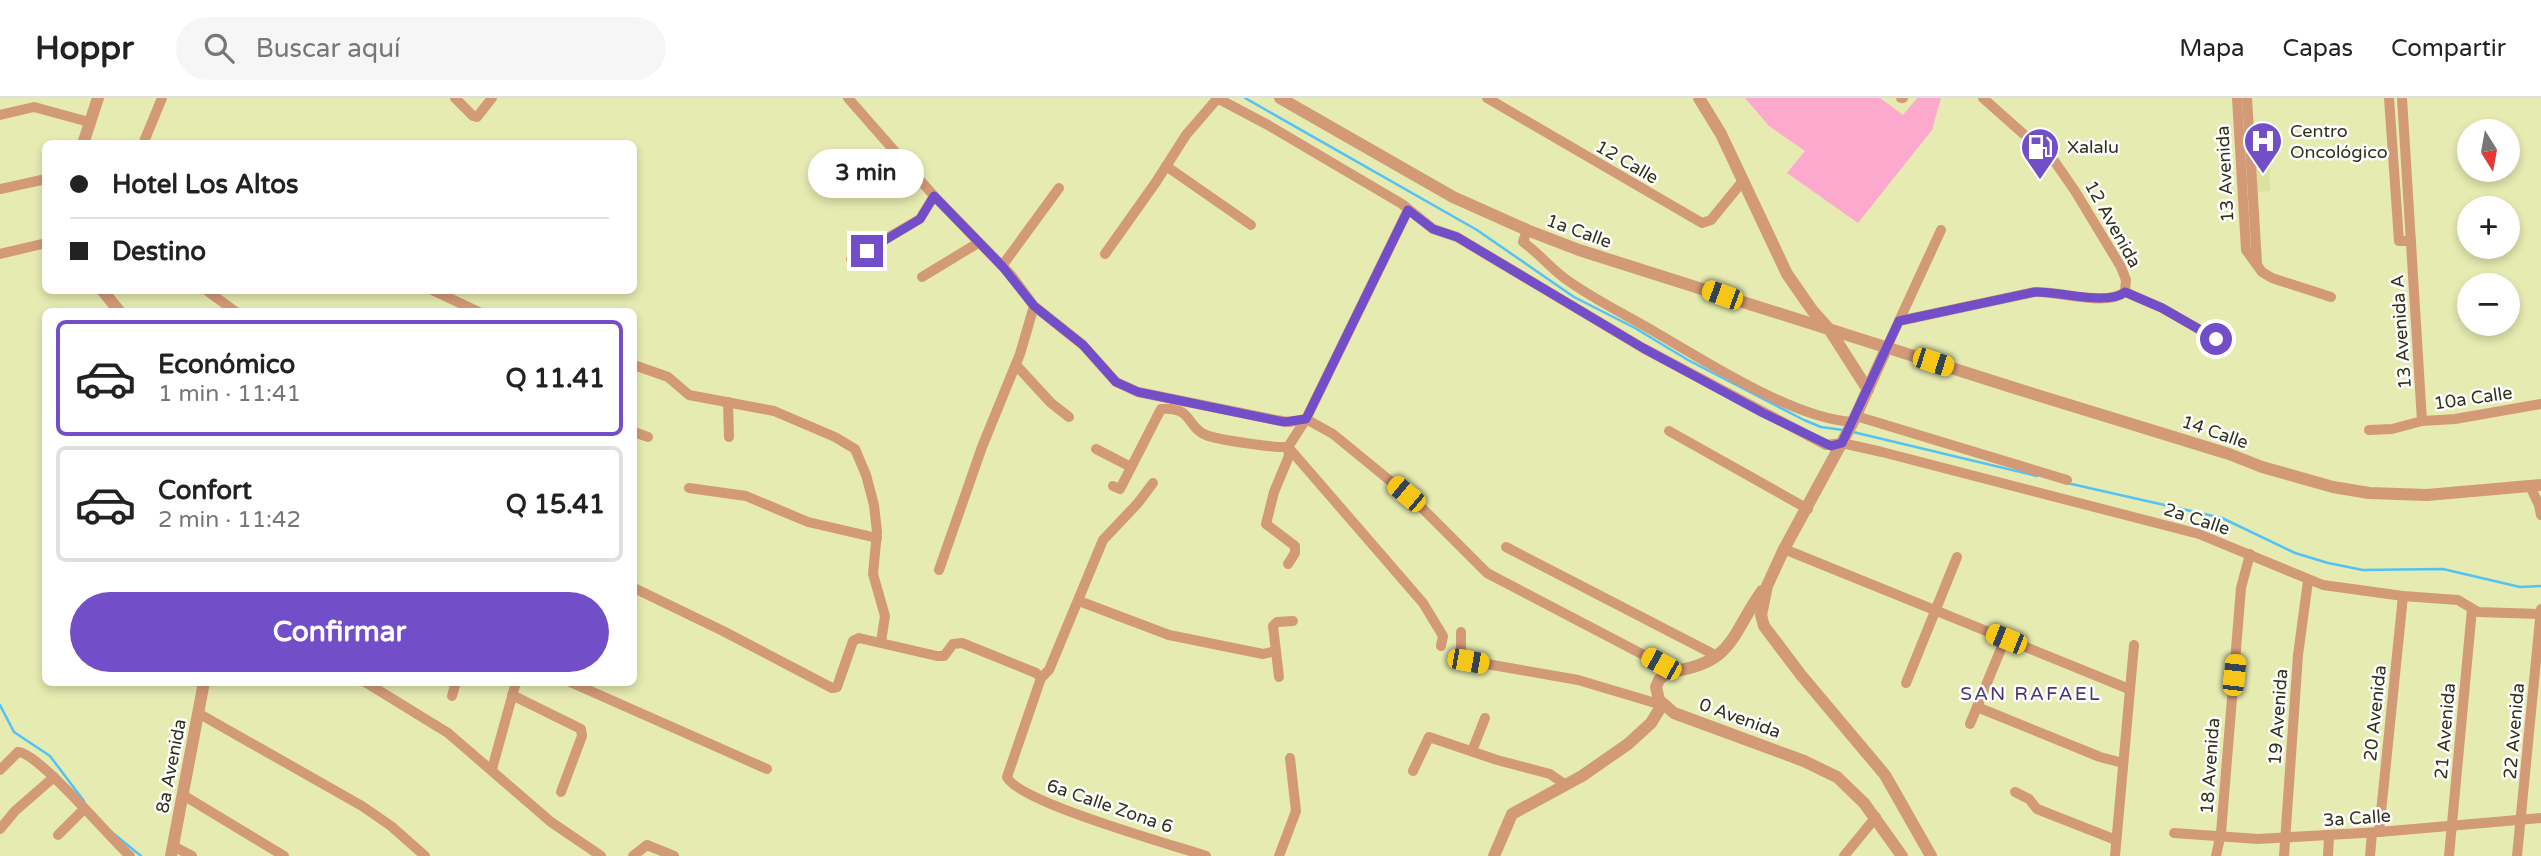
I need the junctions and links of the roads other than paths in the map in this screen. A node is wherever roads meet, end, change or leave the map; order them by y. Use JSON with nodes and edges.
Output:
{"nodes":[{"id":1,"x":98,"y":98,"type":"edge"},
{"id":2,"x":162,"y":98,"type":"edge"},
{"id":3,"x":455,"y":98,"type":"edge"},
{"id":4,"x":492,"y":98,"type":"edge"},
{"id":5,"x":848,"y":98,"type":"edge"},
{"id":6,"x":1217,"y":98,"type":"edge"},
{"id":7,"x":1280,"y":98,"type":"edge"},
{"id":8,"x":1487,"y":98,"type":"edge"},
{"id":9,"x":1699,"y":98,"type":"edge"},
{"id":10,"x":1983,"y":98,"type":"edge"},
{"id":11,"x":2237,"y":98,"type":"edge"},
{"id":12,"x":2247,"y":98,"type":"edge"},
{"id":13,"x":2389,"y":98,"type":"edge"},
{"id":14,"x":2402,"y":98,"type":"edge"},
{"id":15,"x":0,"y":115,"type":"edge"},
{"id":16,"x":89,"y":122,"type":"junction"},
{"id":17,"x":84,"y":140,"type":"edge"},
{"id":18,"x":145,"y":140,"type":"edge"},
{"id":19,"x":1167,"y":166,"type":"junction"},
{"id":20,"x":42,"y":180,"type":"edge"},
{"id":21,"x":1742,"y":182,"type":"junction"},
{"id":22,"x":1059,"y":188,"type":"dead end"},
{"id":23,"x":0,"y":189,"type":"edge"},
{"id":24,"x":934,"y":196,"type":"junction"},
{"id":25,"x":1408,"y":210,"type":"junction"},
{"id":26,"x":1251,"y":225,"type":"dead end"},
{"id":27,"x":1527,"y":230,"type":"junction"},
{"id":28,"x":1941,"y":230,"type":"dead end"},
{"id":29,"x":2411,"y":241,"type":"junction"},
{"id":30,"x":978,"y":243,"type":"junction"},
{"id":31,"x":42,"y":244,"type":"edge"},
{"id":32,"x":0,"y":254,"type":"edge"},
{"id":33,"x":1105,"y":254,"type":"dead end"},
{"id":34,"x":851,"y":259,"type":"dead end"},
{"id":35,"x":2257,"y":263,"type":"junction"},
{"id":36,"x":1002,"y":266,"type":"junction"},
{"id":37,"x":922,"y":277,"type":"dead end"},
{"id":38,"x":2125,"y":292,"type":"junction"},
{"id":39,"x":105,"y":294,"type":"edge"},
{"id":40,"x":211,"y":294,"type":"edge"},
{"id":41,"x":440,"y":294,"type":"edge"},
{"id":42,"x":2331,"y":297,"type":"dead end"},
{"id":43,"x":1034,"y":306,"type":"junction"},
{"id":44,"x":117,"y":308,"type":"edge"},
{"id":45,"x":231,"y":308,"type":"edge"},
{"id":46,"x":469,"y":308,"type":"edge"},
{"id":47,"x":1899,"y":321,"type":"junction"},
{"id":48,"x":1829,"y":329,"type":"junction"},
{"id":49,"x":2216,"y":339,"type":"dead end"},
{"id":50,"x":1887,"y":347,"type":"junction"},
{"id":51,"x":1016,"y":365,"type":"junction"},
{"id":52,"x":637,"y":366,"type":"edge"},
{"id":53,"x":1867,"y":390,"type":"junction"},
{"id":54,"x":728,"y":402,"type":"junction"},
{"id":55,"x":2541,"y":404,"type":"edge"},
{"id":56,"x":1069,"y":416,"type":"dead end"},
{"id":57,"x":1306,"y":419,"type":"junction"},
{"id":58,"x":1854,"y":421,"type":"junction"},
{"id":59,"x":2422,"y":421,"type":"junction"},
{"id":60,"x":2369,"y":430,"type":"dead end"},
{"id":61,"x":1669,"y":432,"type":"dead end"},
{"id":62,"x":637,"y":433,"type":"edge"},
{"id":63,"x":648,"y":437,"type":"dead end"},
{"id":64,"x":729,"y":437,"type":"dead end"},
{"id":65,"x":1843,"y":442,"type":"junction"},
{"id":66,"x":1288,"y":447,"type":"junction"},
{"id":67,"x":1096,"y":449,"type":"dead end"},
{"id":68,"x":1131,"y":467,"type":"junction"},
{"id":69,"x":2067,"y":480,"type":"dead end"},
{"id":70,"x":1153,"y":483,"type":"dead end"},
{"id":71,"x":1113,"y":486,"type":"dead end"},
{"id":72,"x":2535,"y":486,"type":"edge"},
{"id":73,"x":689,"y":488,"type":"dead end"},
{"id":74,"x":1808,"y":509,"type":"junction"},
{"id":75,"x":2541,"y":515,"type":"edge"},
{"id":76,"x":877,"y":538,"type":"junction"},
{"id":77,"x":1506,"y":547,"type":"dead end"},
{"id":78,"x":1784,"y":549,"type":"junction"},
{"id":79,"x":2250,"y":554,"type":"junction"},
{"id":80,"x":1957,"y":557,"type":"dead end"},
{"id":81,"x":1289,"y":564,"type":"dead end"},
{"id":82,"x":939,"y":570,"type":"dead end"},
{"id":83,"x":2308,"y":581,"type":"junction"},
{"id":84,"x":1767,"y":586,"type":"junction"},
{"id":85,"x":637,"y":589,"type":"edge"},
{"id":86,"x":2403,"y":596,"type":"junction"},
{"id":87,"x":1079,"y":601,"type":"junction"},
{"id":88,"x":2541,"y":608,"type":"edge"},
{"id":89,"x":2472,"y":609,"type":"junction"},
{"id":90,"x":1936,"y":610,"type":"junction"},
{"id":91,"x":2540,"y":614,"type":"edge"},
{"id":92,"x":1293,"y":621,"type":"dead end"},
{"id":93,"x":1461,"y":632,"type":"dead end"},
{"id":94,"x":2006,"y":639,"type":"junction"},
{"id":95,"x":881,"y":642,"type":"junction"},
{"id":96,"x":2134,"y":645,"type":"dead end"},
{"id":97,"x":1441,"y":646,"type":"dead end"},
{"id":98,"x":1276,"y":651,"type":"junction"},
{"id":99,"x":1717,"y":656,"type":"junction"},
{"id":100,"x":1668,"y":672,"type":"junction"},
{"id":101,"x":1279,"y":677,"type":"dead end"},
{"id":102,"x":1041,"y":678,"type":"junction"},
{"id":103,"x":1906,"y":683,"type":"dead end"},
{"id":104,"x":203,"y":686,"type":"edge"},
{"id":105,"x":372,"y":686,"type":"edge"},
{"id":106,"x":455,"y":686,"type":"edge"},
{"id":107,"x":515,"y":686,"type":"edge"},
{"id":108,"x":579,"y":686,"type":"edge"},
{"id":109,"x":2129,"y":689,"type":"junction"},
{"id":110,"x":512,"y":695,"type":"junction"},
{"id":111,"x":452,"y":696,"type":"dead end"},
{"id":112,"x":1662,"y":705,"type":"junction"},
{"id":113,"x":1977,"y":707,"type":"junction"},
{"id":114,"x":198,"y":713,"type":"junction"},
{"id":115,"x":1485,"y":718,"type":"dead end"},
{"id":116,"x":1970,"y":724,"type":"dead end"},
{"id":117,"x":1472,"y":751,"type":"junction"},
{"id":118,"x":1290,"y":758,"type":"dead end"},
{"id":119,"x":2123,"y":762,"type":"junction"},
{"id":120,"x":492,"y":769,"type":"junction"},
{"id":121,"x":767,"y":769,"type":"dead end"},
{"id":122,"x":0,"y":770,"type":"edge"},
{"id":123,"x":1413,"y":771,"type":"dead end"},
{"id":124,"x":54,"y":777,"type":"junction"},
{"id":125,"x":1566,"y":785,"type":"junction"},
{"id":126,"x":561,"y":792,"type":"dead end"},
{"id":127,"x":2015,"y":792,"type":"dead end"},
{"id":128,"x":183,"y":795,"type":"junction"},
{"id":129,"x":84,"y":809,"type":"junction"},
{"id":130,"x":1876,"y":817,"type":"junction"},
{"id":131,"x":2541,"y":818,"type":"edge"},
{"id":132,"x":2521,"y":820,"type":"junction"},
{"id":133,"x":2451,"y":827,"type":"junction"},
{"id":134,"x":0,"y":829,"type":"edge"},
{"id":135,"x":2174,"y":833,"type":"dead end"},
{"id":136,"x":2376,"y":833,"type":"junction"},
{"id":137,"x":58,"y":835,"type":"dead end"},
{"id":138,"x":2220,"y":836,"type":"junction"},
{"id":139,"x":2329,"y":836,"type":"junction"},
{"id":140,"x":2286,"y":837,"type":"junction"},
{"id":141,"x":2116,"y":841,"type":"junction"},
{"id":142,"x":172,"y":851,"type":"edge"},
{"id":143,"x":130,"y":856,"type":"edge"},
{"id":144,"x":192,"y":856,"type":"edge"},
{"id":145,"x":284,"y":856,"type":"edge"},
{"id":146,"x":425,"y":856,"type":"edge"},
{"id":147,"x":601,"y":856,"type":"edge"},
{"id":148,"x":633,"y":856,"type":"edge"},
{"id":149,"x":674,"y":856,"type":"edge"},
{"id":150,"x":1206,"y":856,"type":"edge"},
{"id":151,"x":1279,"y":856,"type":"edge"},
{"id":152,"x":1494,"y":856,"type":"edge"},
{"id":153,"x":1844,"y":856,"type":"edge"},
{"id":154,"x":1902,"y":856,"type":"edge"},
{"id":155,"x":1931,"y":856,"type":"edge"},
{"id":156,"x":2115,"y":856,"type":"edge"},
{"id":157,"x":2216,"y":856,"type":"edge"},
{"id":158,"x":2284,"y":856,"type":"edge"},
{"id":159,"x":2328,"y":856,"type":"edge"},
{"id":160,"x":2370,"y":856,"type":"edge"},
{"id":161,"x":2449,"y":856,"type":"edge"},
{"id":162,"x":2517,"y":856,"type":"edge"}],
"edges":[{"from":1,"to":16,"type":"street"},
{"from":2,"to":18,"type":"street"},
{"from":3,"to":4,"type":"street"},
{"from":5,"to":24,"type":"street"},
{"from":6,"to":19,"type":"street"},
{"from":6,"to":25,"type":"street","name":"2a Calle"},
{"from":7,"to":27,"type":"street","name":"1a Calle"},
{"from":8,"to":21,"type":"street","name":"12 Calle"},
{"from":9,"to":21,"type":"street"},
{"from":10,"to":38,"type":"street","name":"12 Avenida"},
{"from":11,"to":35,"type":"street","name":"13 Avenida"},
{"from":12,"to":35,"type":"street","name":"13 Avenida"},
{"from":13,"to":29,"type":"street","name":"13 Avenida A"},
{"from":14,"to":29,"type":"street","name":"13 Avenida A"},
{"from":15,"to":16,"type":"street"},
{"from":16,"to":17,"type":"street"},
{"from":19,"to":26,"type":"street"},
{"from":19,"to":33,"type":"street"},
{"from":20,"to":23,"type":"street"},
{"from":21,"to":48,"type":"street"},
{"from":22,"to":36,"type":"street"},
{"from":24,"to":30,"type":"street"},
{"from":24,"to":34,"type":"street"},
{"from":25,"to":57,"type":"street"},
{"from":25,"to":65,"type":"street","name":"2a Calle"},
{"from":27,"to":48,"type":"street","name":"1a Calle"},
{"from":27,"to":58,"type":"street"},
{"from":28,"to":47,"type":"street"},
{"from":29,"to":59,"type":"street","name":"13 Avenida A"},
{"from":30,"to":36,"type":"street"},
{"from":30,"to":37,"type":"street"},
{"from":31,"to":32,"type":"street"},
{"from":35,"to":42,"type":"street"},
{"from":36,"to":43,"type":"street"},
{"from":38,"to":47,"type":"street","name":"12 Avenida"},
{"from":38,"to":49,"type":"street"},
{"from":39,"to":44,"type":"street"},
{"from":40,"to":45,"type":"street"},
{"from":41,"to":46,"type":"street"},
{"from":43,"to":51,"type":"street"},
{"from":43,"to":57,"type":"street"},
{"from":47,"to":50,"type":"street"},
{"from":48,"to":50,"type":"street","name":"1a Calle"},
{"from":48,"to":53,"type":"street"},
{"from":50,"to":53,"type":"street"},
{"from":50,"to":72,"type":"street","name":"14 Calle"},
{"from":51,"to":56,"type":"street"},
{"from":51,"to":82,"type":"street"},
{"from":52,"to":54,"type":"street"},
{"from":53,"to":58,"type":"street"},
{"from":54,"to":64,"type":"street"},
{"from":54,"to":76,"type":"street"},
{"from":55,"to":59,"type":"street","name":"10a Calle"},
{"from":57,"to":66,"type":"street"},
{"from":57,"to":100,"type":"street"},
{"from":58,"to":65,"type":"street"},
{"from":58,"to":69,"type":"street"},
{"from":59,"to":60,"type":"street","name":"10a Calle"},
{"from":61,"to":74,"type":"street"},
{"from":62,"to":63,"type":"street"},
{"from":65,"to":74,"type":"street"},
{"from":65,"to":79,"type":"street","name":"2a Calle"},
{"from":66,"to":68,"type":"street"},
{"from":66,"to":81,"type":"street"},
{"from":66,"to":97,"type":"street"},
{"from":67,"to":68,"type":"street"},
{"from":68,"to":71,"type":"street"},
{"from":70,"to":87,"type":"street"},
{"from":72,"to":75,"type":"street"},
{"from":73,"to":76,"type":"street"},
{"from":74,"to":78,"type":"street"},
{"from":76,"to":95,"type":"street"},
{"from":77,"to":99,"type":"street"},
{"from":78,"to":84,"type":"street"},
{"from":78,"to":90,"type":"street"},
{"from":79,"to":83,"type":"street","name":"2a Calle"},
{"from":79,"to":138,"type":"street","name":"18 Avenida"},
{"from":80,"to":90,"type":"street"},
{"from":83,"to":86,"type":"street","name":"2a Calle"},
{"from":83,"to":140,"type":"street","name":"19 Avenida"},
{"from":84,"to":99,"type":"street"},
{"from":84,"to":155,"type":"street"},
{"from":85,"to":95,"type":"street"},
{"from":86,"to":89,"type":"street","name":"2a Calle"},
{"from":86,"to":136,"type":"street","name":"20 Avenida"},
{"from":87,"to":98,"type":"street"},
{"from":87,"to":102,"type":"street"},
{"from":88,"to":91,"type":"street","name":"22 Avenida"},
{"from":89,"to":91,"type":"street","name":"2a Calle"},
{"from":89,"to":133,"type":"street","name":"21 Avenida"},
{"from":90,"to":94,"type":"street"},
{"from":90,"to":103,"type":"street"},
{"from":91,"to":132,"type":"street","name":"22 Avenida"},
{"from":92,"to":98,"type":"street"},
{"from":93,"to":112,"type":"street"},
{"from":94,"to":109,"type":"street"},
{"from":94,"to":113,"type":"street"},
{"from":95,"to":102,"type":"street"},
{"from":96,"to":109,"type":"street"},
{"from":98,"to":101,"type":"street"},
{"from":99,"to":100,"type":"street"},
{"from":100,"to":112,"type":"street"},
{"from":102,"to":150,"type":"street","name":"6a Calle Zona 6"},
{"from":104,"to":114,"type":"street","name":"8a Avenida"},
{"from":105,"to":120,"type":"street"},
{"from":106,"to":111,"type":"street"},
{"from":107,"to":110,"type":"street"},
{"from":108,"to":121,"type":"street"},
{"from":109,"to":119,"type":"street"},
{"from":110,"to":120,"type":"street"},
{"from":110,"to":126,"type":"street"},
{"from":112,"to":125,"type":"street"},
{"from":112,"to":130,"type":"street","name":"0 Avenida"},
{"from":113,"to":116,"type":"street"},
{"from":113,"to":119,"type":"street"},
{"from":114,"to":128,"type":"street","name":"8a Avenida"},
{"from":114,"to":146,"type":"street"},
{"from":115,"to":117,"type":"street"},
{"from":117,"to":123,"type":"street"},
{"from":117,"to":125,"type":"street"},
{"from":118,"to":151,"type":"street"},
{"from":119,"to":141,"type":"street"},
{"from":120,"to":147,"type":"street"},
{"from":122,"to":124,"type":"street"},
{"from":124,"to":129,"type":"street"},
{"from":124,"to":134,"type":"street"},
{"from":125,"to":152,"type":"street"},
{"from":127,"to":141,"type":"street"},
{"from":128,"to":142,"type":"street","name":"8a Avenida"},
{"from":128,"to":145,"type":"street"},
{"from":129,"to":137,"type":"street"},
{"from":129,"to":143,"type":"street"},
{"from":130,"to":153,"type":"street"},
{"from":130,"to":154,"type":"street","name":"0 Avenida"},
{"from":131,"to":132,"type":"street","name":"3a Calle"},
{"from":132,"to":133,"type":"street","name":"3a Calle"},
{"from":132,"to":162,"type":"street","name":"22 Avenida"},
{"from":133,"to":136,"type":"street","name":"3a Calle"},
{"from":133,"to":161,"type":"street","name":"21 Avenida"},
{"from":135,"to":138,"type":"street","name":"3a Calle"},
{"from":136,"to":139,"type":"street","name":"3a Calle"},
{"from":136,"to":160,"type":"street","name":"20 Avenida"},
{"from":138,"to":140,"type":"street","name":"3a Calle"},
{"from":138,"to":157,"type":"street","name":"18 Avenida"},
{"from":139,"to":140,"type":"street","name":"3a Calle"},
{"from":139,"to":159,"type":"street"},
{"from":140,"to":158,"type":"street","name":"19 Avenida"},
{"from":141,"to":156,"type":"street"},
{"from":142,"to":144,"type":"street"},
{"from":148,"to":149,"type":"street"}]}
